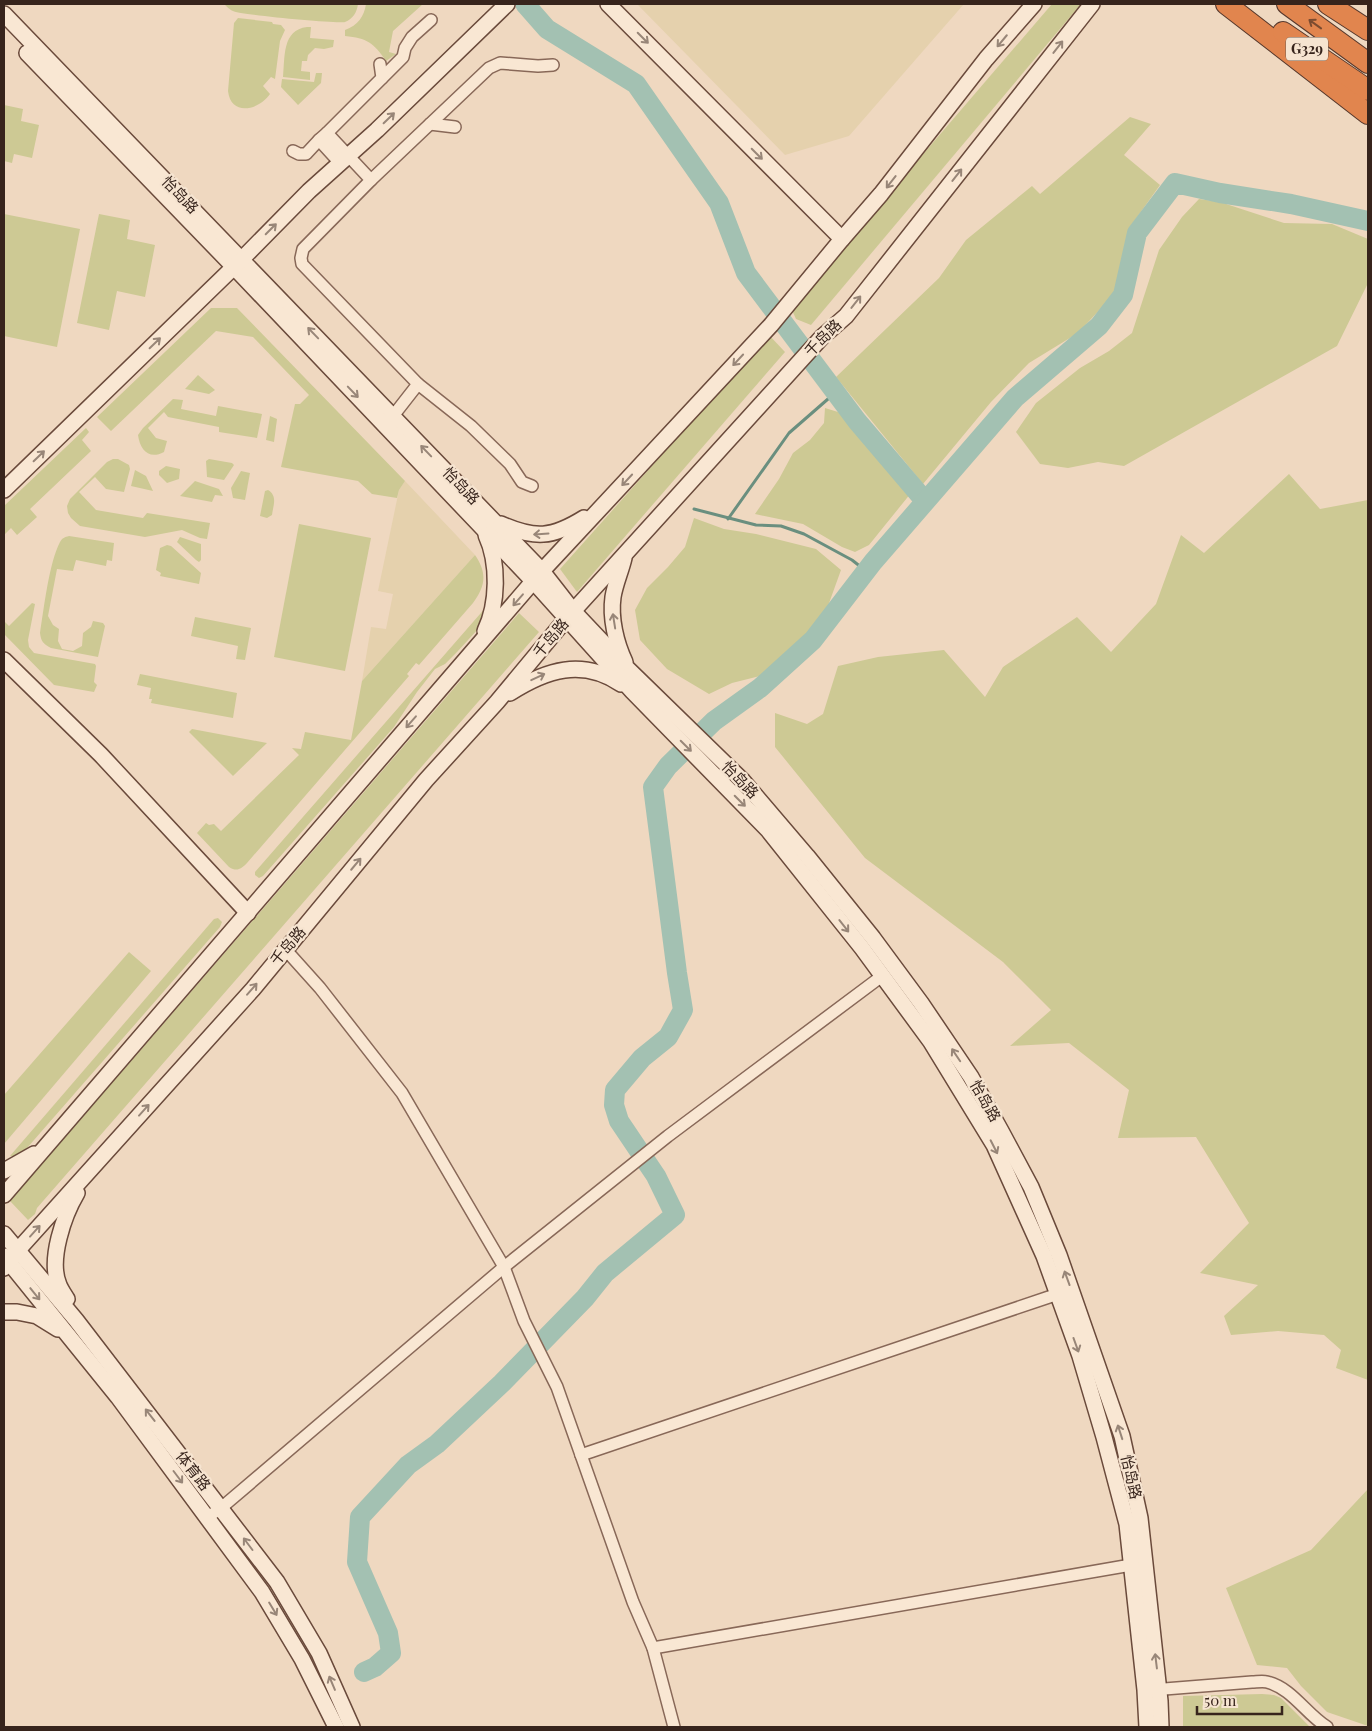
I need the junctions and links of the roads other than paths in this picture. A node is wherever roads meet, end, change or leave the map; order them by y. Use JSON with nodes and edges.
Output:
{"nodes":[{"id":1,"x":608,"y":4,"type":"edge"},
{"id":2,"x":1034,"y":4,"type":"edge"},
{"id":3,"x":1092,"y":4,"type":"edge"},
{"id":4,"x":1226,"y":4,"type":"edge"},
{"id":5,"x":1237,"y":4,"type":"edge"},
{"id":6,"x":1249,"y":4,"type":"edge"},
{"id":7,"x":1287,"y":4,"type":"edge"},
{"id":8,"x":1328,"y":4,"type":"edge"},
{"id":9,"x":504,"y":6,"type":"edge"},
{"id":10,"x":4,"y":14,"type":"edge"},
{"id":11,"x":431,"y":20,"type":"dead end"},
{"id":12,"x":4,"y":28,"type":"edge"},
{"id":13,"x":1368,"y":30,"type":"edge"},
{"id":14,"x":1368,"y":62,"type":"edge"},
{"id":15,"x":380,"y":64,"type":"dead end"},
{"id":16,"x":553,"y":65,"type":"dead end"},
{"id":17,"x":382,"y":78,"type":"junction"},
{"id":18,"x":1368,"y":90,"type":"edge"},
{"id":19,"x":1368,"y":100,"type":"edge"},
{"id":20,"x":1368,"y":114,"type":"edge"},
{"id":21,"x":430,"y":124,"type":"junction"},
{"id":22,"x":455,"y":127,"type":"dead end"},
{"id":23,"x":323,"y":137,"type":"junction"},
{"id":24,"x":293,"y":150,"type":"dead end"},
{"id":25,"x":344,"y":159,"type":"junction"},
{"id":26,"x":371,"y":180,"type":"junction"},
{"id":27,"x":842,"y":239,"type":"junction"},
{"id":28,"x":238,"y":263,"type":"junction"},
{"id":29,"x":418,"y":384,"type":"junction"},
{"id":30,"x":393,"y":416,"type":"junction"},
{"id":31,"x":532,"y":486,"type":"dead end"},
{"id":32,"x":4,"y":490,"type":"edge"},
{"id":33,"x":601,"y":508,"type":"junction"},
{"id":34,"x":487,"y":524,"type":"junction"},
{"id":35,"x":624,"y":557,"type":"junction"},
{"id":36,"x":538,"y":577,"type":"junction"},
{"id":37,"x":570,"y":615,"type":"junction"},
{"id":38,"x":481,"y":642,"type":"junction"},
{"id":39,"x":4,"y":660,"type":"edge"},
{"id":40,"x":628,"y":668,"type":"junction"},
{"id":41,"x":632,"y":692,"type":"junction"},
{"id":42,"x":497,"y":702,"type":"junction"},
{"id":43,"x":671,"y":721,"type":"junction"},
{"id":44,"x":248,"y":913,"type":"junction"},
{"id":45,"x":285,"y":949,"type":"junction"},
{"id":46,"x":882,"y":976,"type":"junction"},
{"id":47,"x":45,"y":1147,"type":"junction"},
{"id":48,"x":4,"y":1171,"type":"edge"},
{"id":49,"x":89,"y":1171,"type":"junction"},
{"id":50,"x":4,"y":1195,"type":"edge"},
{"id":51,"x":4,"y":1234,"type":"edge"},
{"id":52,"x":9,"y":1259,"type":"edge"},
{"id":53,"x":504,"y":1267,"type":"junction"},
{"id":54,"x":1058,"y":1294,"type":"junction"},
{"id":55,"x":4,"y":1312,"type":"edge"},
{"id":56,"x":65,"y":1332,"type":"junction"},
{"id":57,"x":101,"y":1353,"type":"junction"},
{"id":58,"x":581,"y":1454,"type":"junction"},
{"id":59,"x":221,"y":1508,"type":"junction"},
{"id":60,"x":208,"y":1516,"type":"junction"},
{"id":61,"x":1131,"y":1564,"type":"junction"},
{"id":62,"x":653,"y":1648,"type":"junction"},
{"id":63,"x":1152,"y":1690,"type":"junction"},
{"id":64,"x":336,"y":1727,"type":"edge"},
{"id":65,"x":352,"y":1727,"type":"edge"},
{"id":66,"x":674,"y":1727,"type":"edge"},
{"id":67,"x":1147,"y":1727,"type":"edge"},
{"id":68,"x":1161,"y":1727,"type":"edge"},
{"id":69,"x":1326,"y":1727,"type":"edge"}],
"edges":[{"from":1,"to":27,"type":"street","one_way":true},
{"from":2,"to":27,"type":"street","one_way":true},
{"from":35,"to":3,"type":"street","name":"千岛路","one_way":true},
{"from":4,"to":20,"type":"highway"},
{"from":5,"to":19,"type":"street"},
{"from":6,"to":18,"type":"highway","number":"G329"},
{"from":14,"to":7,"type":"highway","number":"G329","one_way":true},
{"from":8,"to":13,"type":"highway"},
{"from":25,"to":9,"type":"street","one_way":true},
{"from":10,"to":28,"type":"street","name":"怡岛路"},
{"from":11,"to":17,"type":"street"},
{"from":12,"to":28,"type":"street"},
{"from":15,"to":17,"type":"street"},
{"from":16,"to":21,"type":"street"},
{"from":17,"to":23,"type":"street"},
{"from":21,"to":22,"type":"street"},
{"from":21,"to":26,"type":"street"},
{"from":23,"to":24,"type":"street"},
{"from":23,"to":25,"type":"street"},
{"from":25,"to":26,"type":"street"},
{"from":28,"to":25,"type":"street","one_way":true},
{"from":26,"to":29,"type":"street"},
{"from":27,"to":33,"type":"street","one_way":true},
{"from":30,"to":28,"type":"street","name":"怡岛路","one_way":true},
{"from":32,"to":28,"type":"street","one_way":true},
{"from":28,"to":34,"type":"street","one_way":true},
{"from":29,"to":30,"type":"street"},
{"from":29,"to":31,"type":"street"},
{"from":34,"to":30,"type":"street","name":"怡岛路","one_way":true},
{"from":33,"to":34,"type":"street","one_way":true},
{"from":33,"to":36,"type":"street"},
{"from":34,"to":36,"type":"street","name":"怡岛路"},
{"from":34,"to":38,"type":"street"},
{"from":35,"to":37,"type":"street","name":"千岛路"},
{"from":40,"to":35,"type":"street","one_way":true},
{"from":36,"to":37,"type":"street","name":"怡岛路"},
{"from":36,"to":38,"type":"street","one_way":true},
{"from":37,"to":40,"type":"street","name":"怡岛路"},
{"from":37,"to":41,"type":"street"},
{"from":37,"to":42,"type":"street","name":"千岛路"},
{"from":38,"to":44,"type":"street","one_way":true},
{"from":39,"to":44,"type":"street"},
{"from":40,"to":43,"type":"street","name":"怡岛路"},
{"from":42,"to":41,"type":"street","one_way":true},
{"from":41,"to":43,"type":"street"},
{"from":45,"to":42,"type":"street","name":"千岛路","one_way":true},
{"from":43,"to":46,"type":"street","one_way":true},
{"from":63,"to":43,"type":"street","name":"怡岛路","one_way":true},
{"from":44,"to":47,"type":"street"},
{"from":49,"to":45,"type":"street","name":"千岛路","one_way":true},
{"from":45,"to":53,"type":"street"},
{"from":46,"to":53,"type":"street"},
{"from":46,"to":54,"type":"street","one_way":true},
{"from":47,"to":48,"type":"street"},
{"from":47,"to":50,"type":"street"},
{"from":52,"to":49,"type":"street","name":"千岛路","one_way":true},
{"from":49,"to":57,"type":"street"},
{"from":51,"to":52,"type":"street","name":"体育路"},
{"from":52,"to":56,"type":"street","name":"体育路","one_way":true},
{"from":52,"to":57,"type":"street","name":"体育路"},
{"from":53,"to":58,"type":"street"},
{"from":53,"to":59,"type":"street"},
{"from":54,"to":58,"type":"street"},
{"from":54,"to":61,"type":"street","one_way":true},
{"from":55,"to":56,"type":"street"},
{"from":56,"to":60,"type":"street","name":"体育路","one_way":true},
{"from":59,"to":57,"type":"street","name":"体育路","one_way":true},
{"from":58,"to":62,"type":"street"},
{"from":59,"to":60,"type":"street"},
{"from":65,"to":59,"type":"street","name":"体育路","one_way":true},
{"from":60,"to":64,"type":"street","name":"体育路","one_way":true},
{"from":61,"to":62,"type":"street"},
{"from":61,"to":63,"type":"street"},
{"from":62,"to":66,"type":"street"},
{"from":63,"to":67,"type":"street"},
{"from":63,"to":68,"type":"street","name":"怡岛路"},
{"from":63,"to":69,"type":"street"}]}
